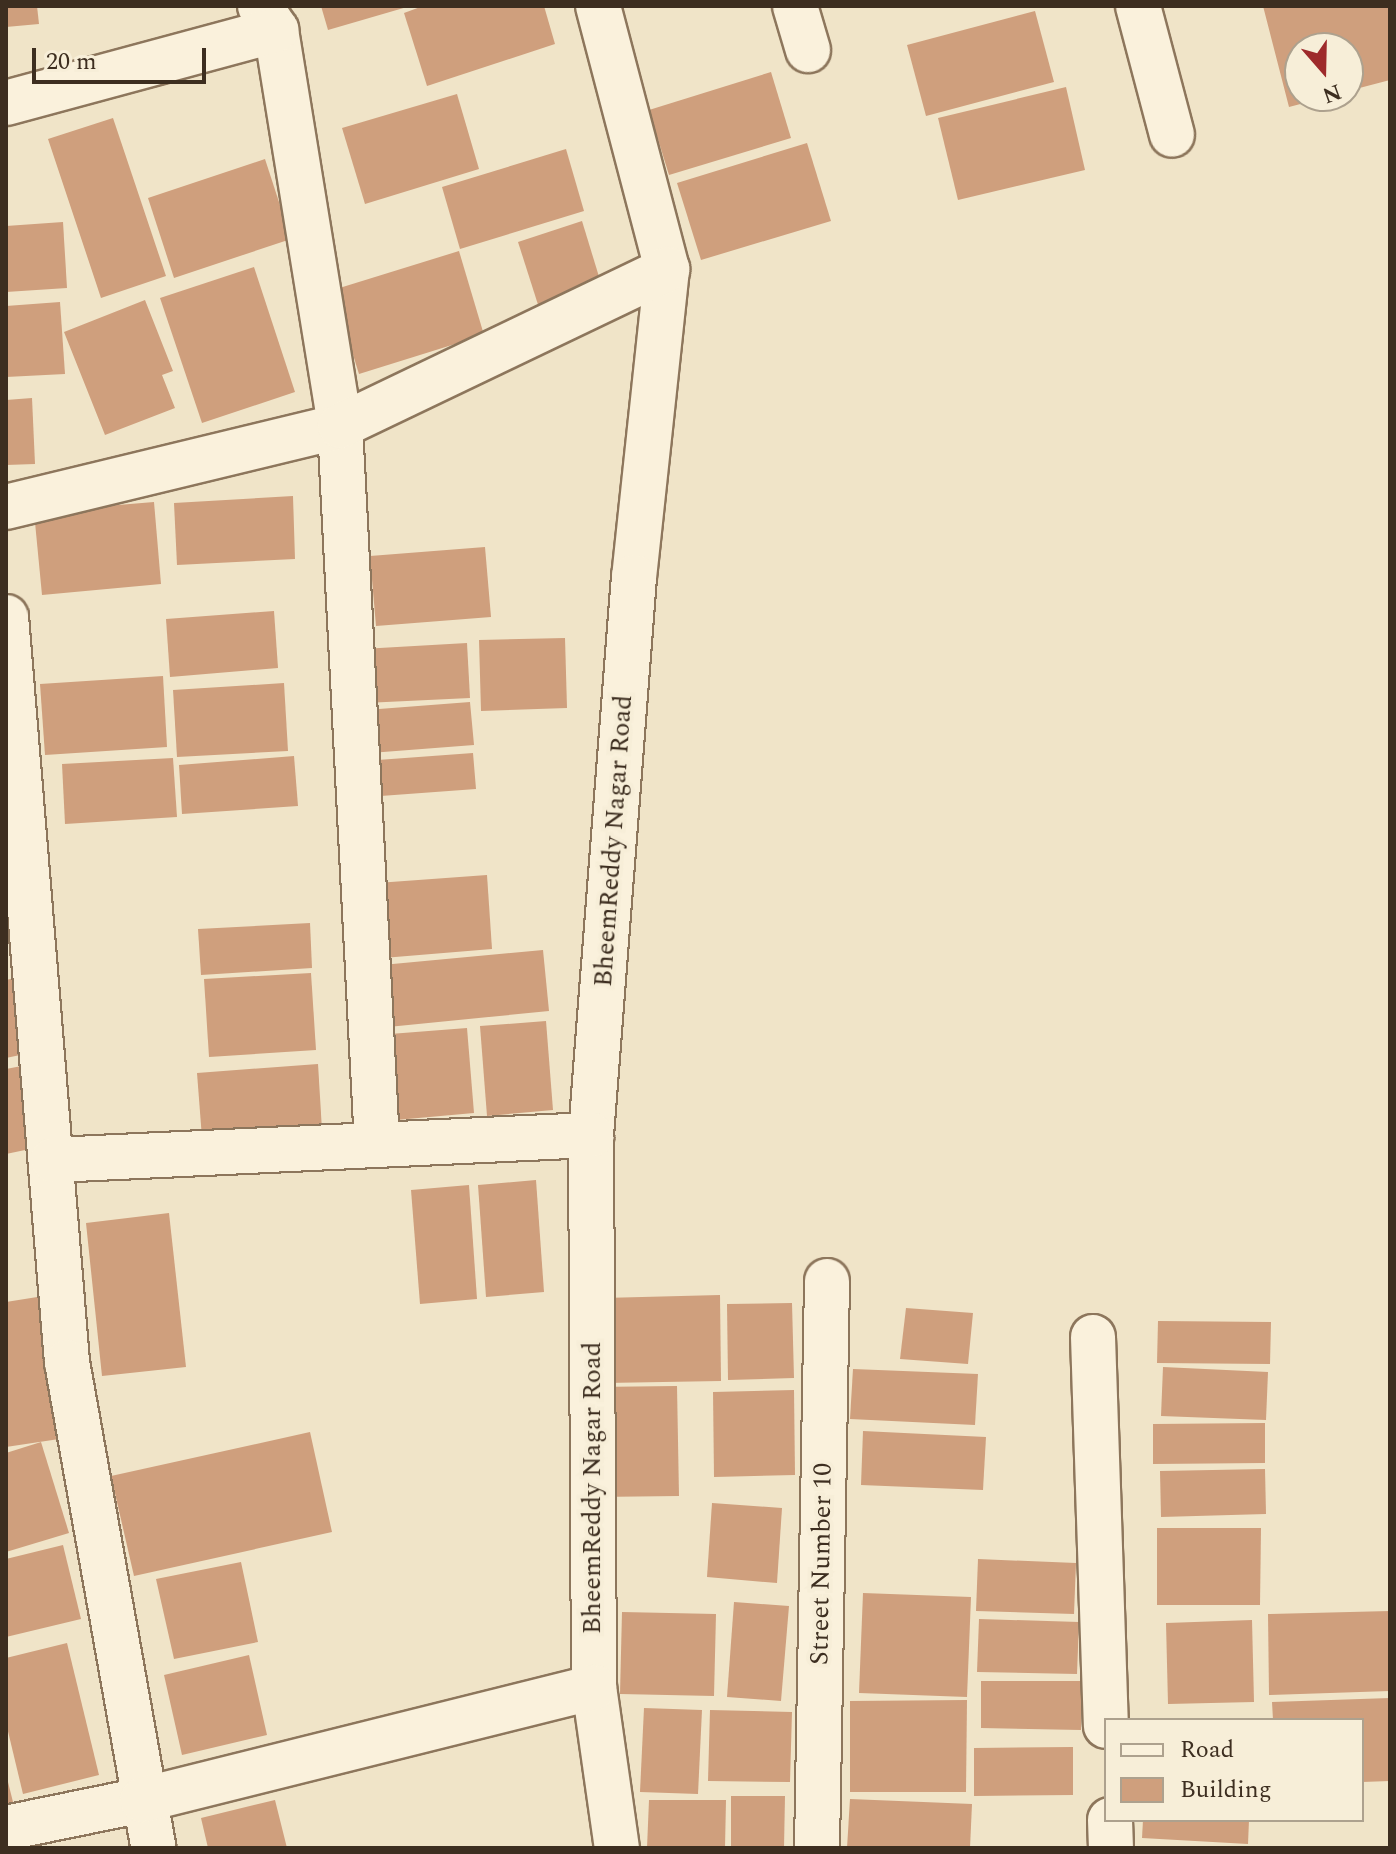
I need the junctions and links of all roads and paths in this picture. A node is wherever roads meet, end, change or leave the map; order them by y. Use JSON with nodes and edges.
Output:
{"nodes":[{"id":1,"x":598,"y":6,"type":"edge"},
{"id":2,"x":795,"y":6,"type":"edge"},
{"id":3,"x":1138,"y":6,"type":"edge"},
{"id":4,"x":268,"y":18,"type":"edge"},
{"id":5,"x":808,"y":50,"type":"dead end"},
{"id":6,"x":6,"y":103,"type":"edge"},
{"id":7,"x":1172,"y":135,"type":"dead end"},
{"id":8,"x":667,"y":269,"type":"junction"},
{"id":9,"x":340,"y":426,"type":"junction"},
{"id":10,"x":6,"y":507,"type":"edge"},
{"id":11,"x":6,"y":617,"type":"edge"},
{"id":12,"x":591,"y":1135,"type":"junction"},
{"id":13,"x":377,"y":1143,"type":"junction"},
{"id":14,"x":53,"y":1160,"type":"junction"},
{"id":15,"x":827,"y":1281,"type":"dead end"},
{"id":16,"x":1093,"y":1337,"type":"dead end"},
{"id":17,"x":594,"y":1687,"type":"junction"},
{"id":18,"x":1106,"y":1718,"type":"edge"},
{"id":19,"x":142,"y":1800,"type":"junction"},
{"id":20,"x":1110,"y":1822,"type":"edge"},
{"id":21,"x":6,"y":1828,"type":"edge"},
{"id":22,"x":154,"y":1848,"type":"edge"},
{"id":23,"x":617,"y":1848,"type":"edge"},
{"id":24,"x":817,"y":1848,"type":"edge"},
{"id":25,"x":1111,"y":1848,"type":"edge"}],
"edges":[{"from":1,"to":8,"type":"street","name":"BheemReddy Nagar Road"},
{"from":2,"to":5,"type":"street"},
{"from":3,"to":7,"type":"street"},
{"from":4,"to":6,"type":"street"},
{"from":4,"to":9,"type":"street"},
{"from":8,"to":9,"type":"street"},
{"from":8,"to":12,"type":"street","name":"BheemReddy Nagar Road"},
{"from":9,"to":10,"type":"street"},
{"from":9,"to":13,"type":"street"},
{"from":11,"to":14,"type":"street"},
{"from":12,"to":13,"type":"street"},
{"from":12,"to":17,"type":"street","name":"BheemReddy Nagar Road"},
{"from":13,"to":14,"type":"street"},
{"from":14,"to":19,"type":"street"},
{"from":15,"to":24,"type":"street","name":"Street Number 10"},
{"from":16,"to":18,"type":"street"},
{"from":17,"to":19,"type":"street"},
{"from":17,"to":23,"type":"street","name":"BheemReddy Nagar Road"},
{"from":19,"to":21,"type":"street"},
{"from":19,"to":22,"type":"street"},
{"from":20,"to":25,"type":"street"}]}
